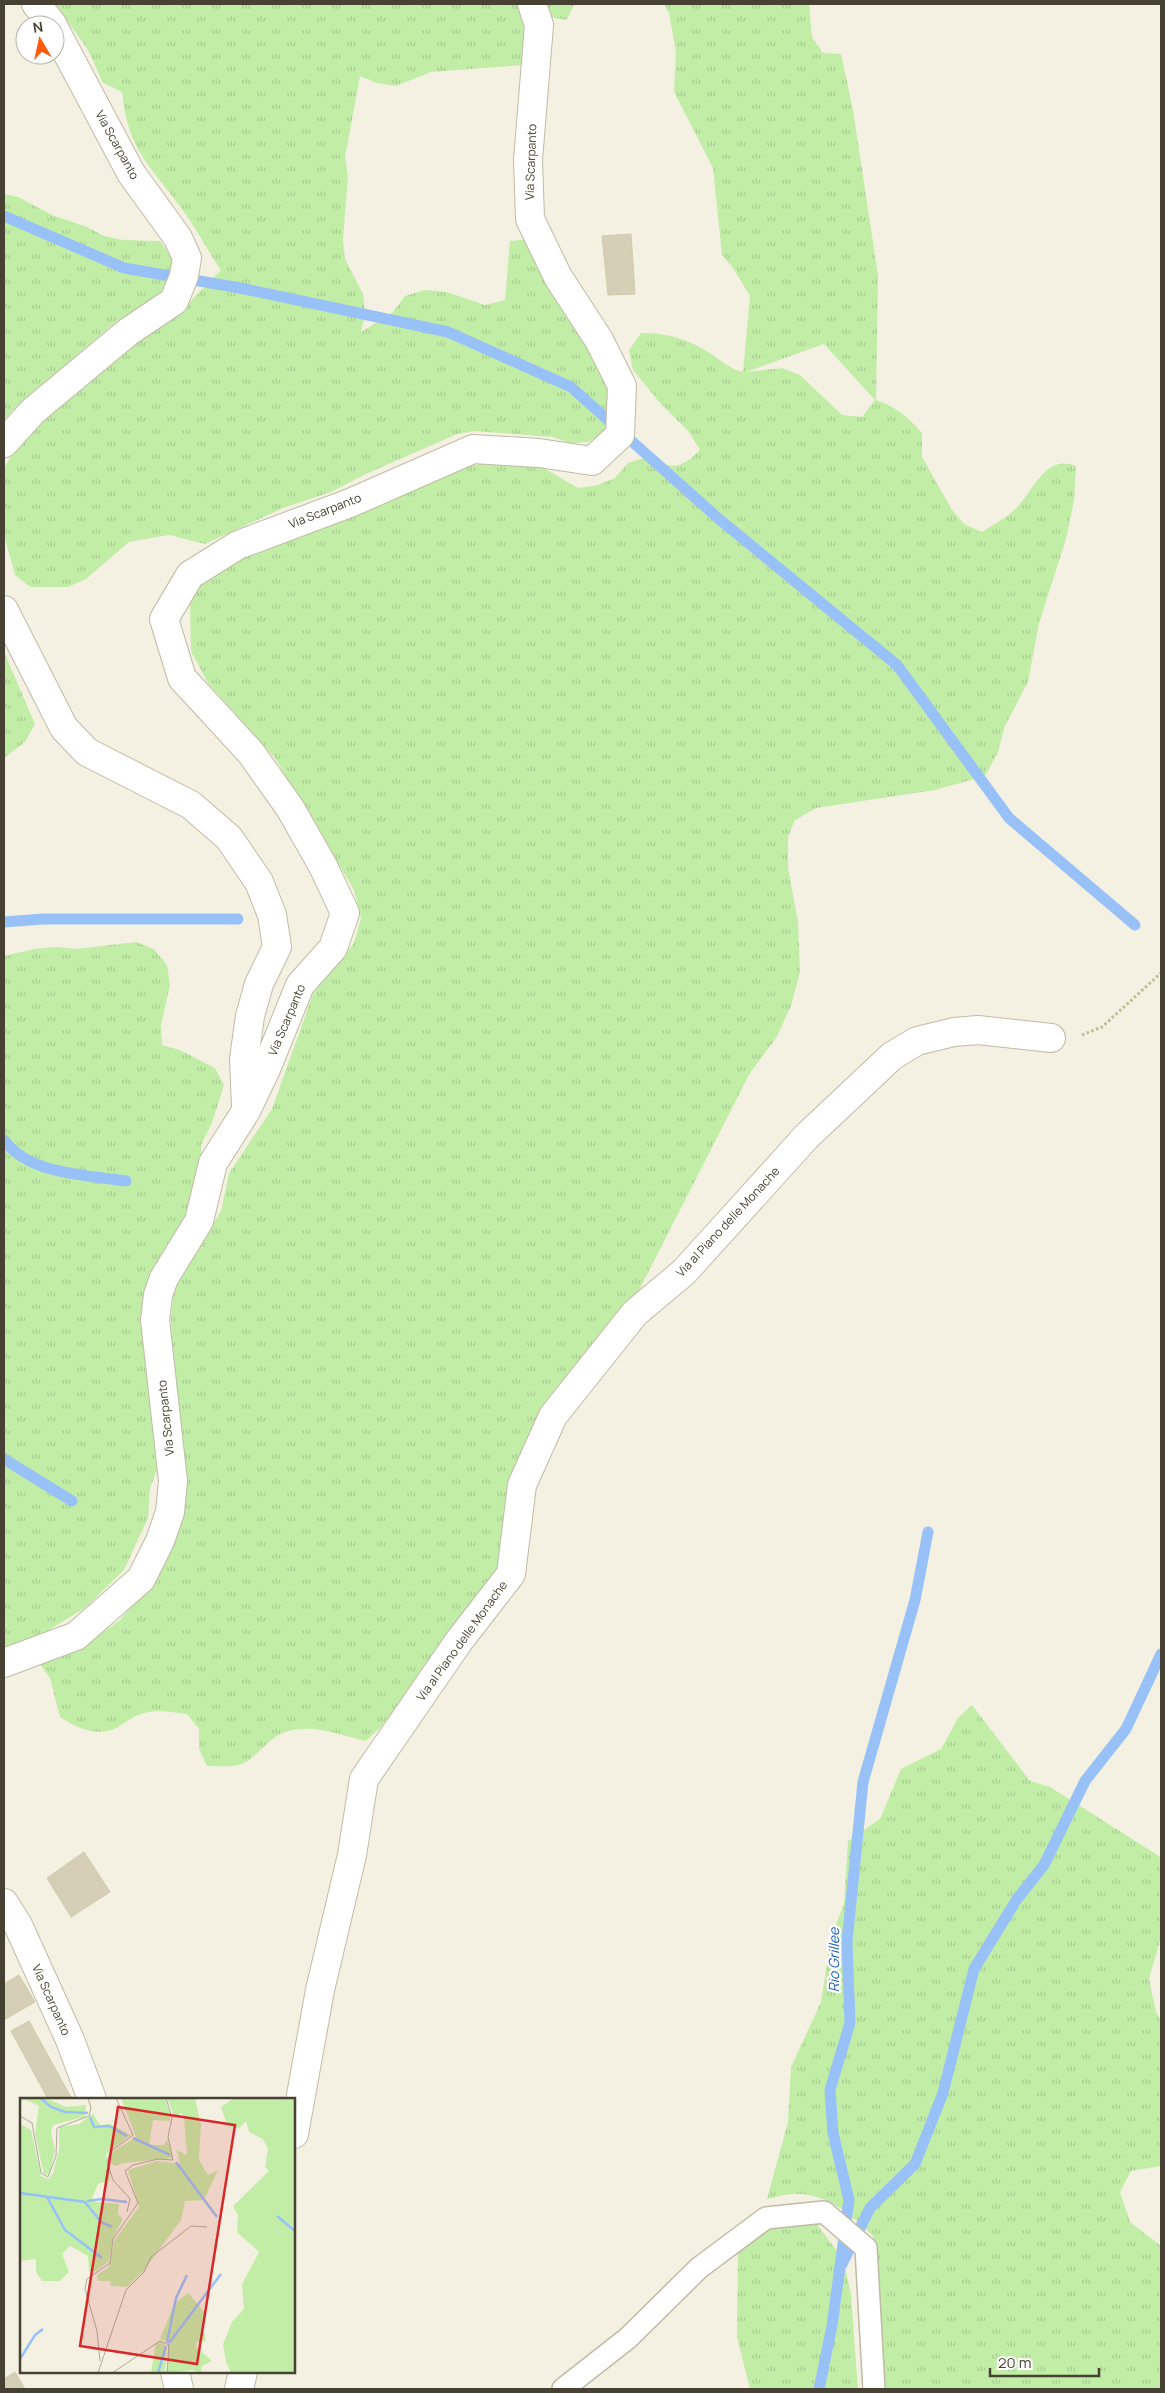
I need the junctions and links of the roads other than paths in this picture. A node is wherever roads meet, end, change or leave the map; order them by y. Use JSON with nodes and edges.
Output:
{"nodes":[{"id":1,"x":36,"y":4,"type":"edge"},
{"id":2,"x":532,"y":4,"type":"edge"},
{"id":3,"x":45,"y":15,"type":"edge"},
{"id":4,"x":65,"y":49,"type":"edge"},
{"id":5,"x":4,"y":443,"type":"edge"},
{"id":6,"x":4,"y":610,"type":"edge"},
{"id":7,"x":1052,"y":1038,"type":"road end"},
{"id":8,"x":246,"y":1110,"type":"junction"},
{"id":9,"x":4,"y":1663,"type":"edge"},
{"id":10,"x":4,"y":1904,"type":"edge"},
{"id":11,"x":92,"y":2098,"type":"edge"},
{"id":12,"x":295,"y":2128,"type":"edge"},
{"id":13,"x":175,"y":2373,"type":"edge"},
{"id":14,"x":243,"y":2373,"type":"edge"},
{"id":15,"x":179,"y":2389,"type":"edge"},
{"id":16,"x":240,"y":2389,"type":"edge"},
{"id":17,"x":563,"y":2389,"type":"edge"},
{"id":18,"x":874,"y":2389,"type":"edge"}],
"edges":[{"from":1,"to":3,"type":"street"},
{"from":2,"to":8,"type":"street","name":"Via Scarpanto"},
{"from":4,"to":5,"type":"street","name":"Via Scarpanto"},
{"from":6,"to":8,"type":"street"},
{"from":7,"to":12,"type":"street","name":"Via al Piano delle Monache"},
{"from":8,"to":9,"type":"street","name":"Via Scarpanto"},
{"from":10,"to":11,"type":"street","name":"Via Scarpanto"},
{"from":13,"to":15,"type":"street"},
{"from":14,"to":16,"type":"street"},
{"from":17,"to":18,"type":"lane"}]}
